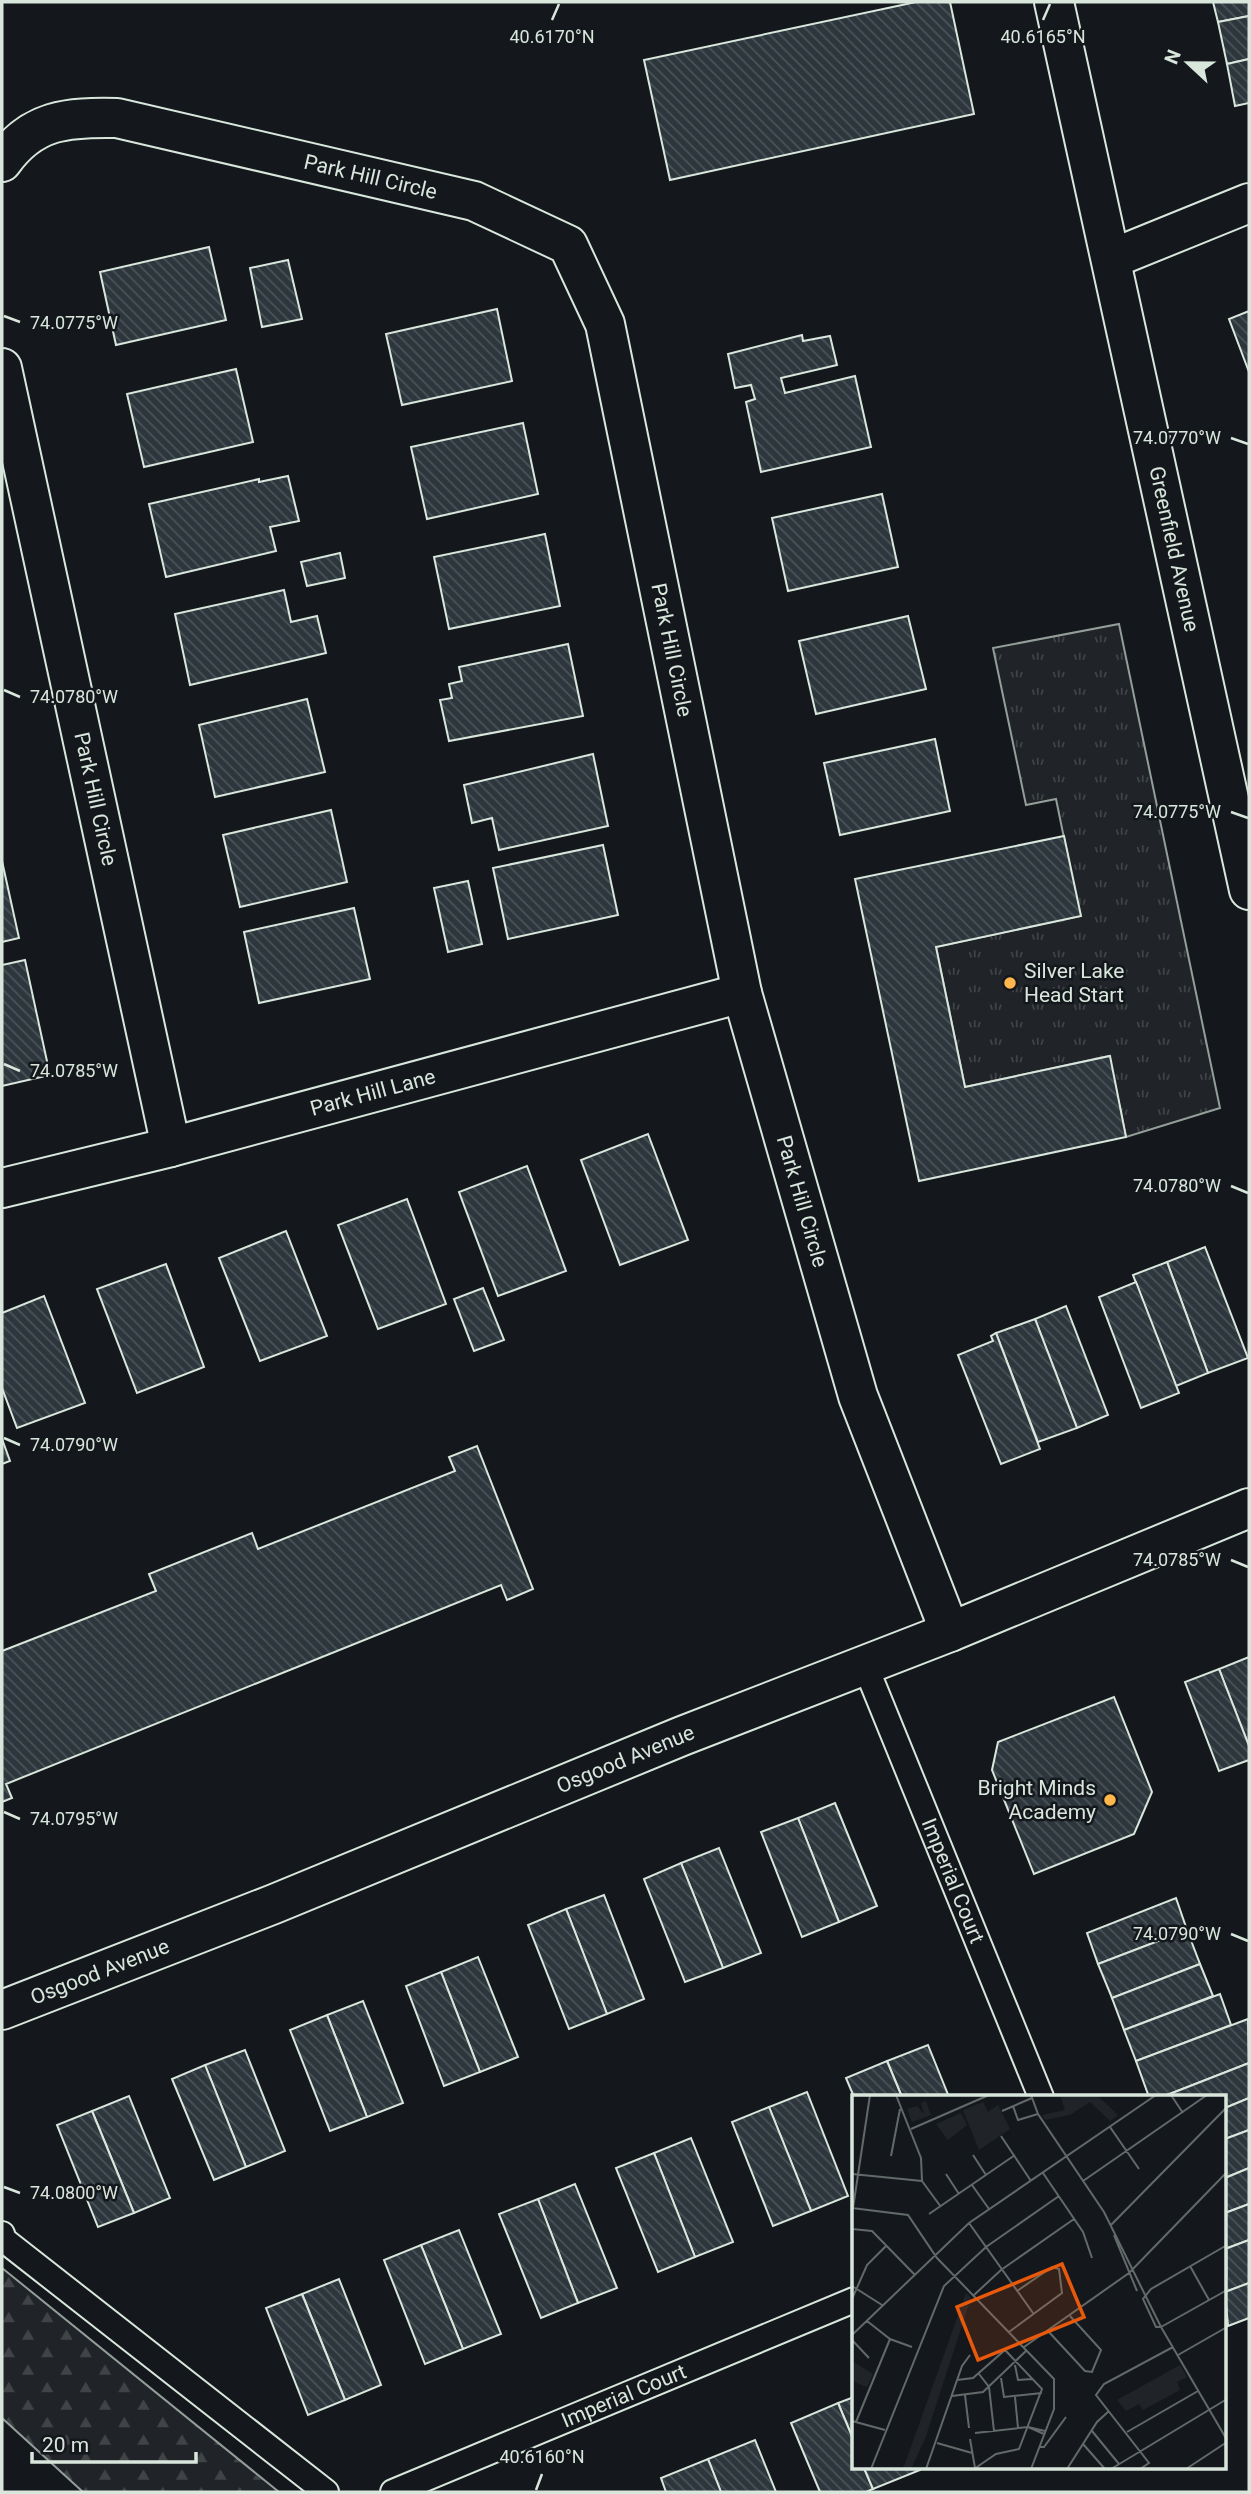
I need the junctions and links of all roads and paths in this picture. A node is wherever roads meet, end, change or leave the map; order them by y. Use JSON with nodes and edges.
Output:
{"nodes":[{"id":1,"x":1054,"y":2,"type":"edge"},
{"id":2,"x":2,"y":162,"type":"edge"},
{"id":3,"x":1249,"y":203,"type":"edge"},
{"id":4,"x":1111,"y":259,"type":"junction"},
{"id":5,"x":2,"y":368,"type":"edge"},
{"id":6,"x":1245,"y":841,"type":"edge"},
{"id":7,"x":1249,"y":890,"type":"edge"},
{"id":8,"x":742,"y":993,"type":"junction"},
{"id":9,"x":171,"y":1147,"type":"junction"},
{"id":10,"x":2,"y":1188,"type":"edge"},
{"id":11,"x":1249,"y":1508,"type":"edge"},
{"id":12,"x":950,"y":1632,"type":"junction"},
{"id":13,"x":864,"y":1665,"type":"junction"},
{"id":14,"x":2,"y":2010,"type":"edge"},
{"id":15,"x":1040,"y":2095,"type":"edge"},
{"id":16,"x":2,"y":2234,"type":"edge"},
{"id":17,"x":852,"y":2301,"type":"edge"},
{"id":18,"x":326,"y":2492,"type":"edge"},
{"id":19,"x":393,"y":2492,"type":"edge"}],
"edges":[{"from":1,"to":4,"type":"street","name":"Greenfield Avenue"},
{"from":2,"to":8,"type":"street","name":"Park Hill Circle"},
{"from":3,"to":4,"type":"street"},
{"from":4,"to":6,"type":"street","name":"Greenfield Avenue"},
{"from":5,"to":9,"type":"street","name":"Park Hill Circle"},
{"from":6,"to":7,"type":"street","name":"Greenfield Avenue"},
{"from":8,"to":9,"type":"street","name":"Park Hill Lane"},
{"from":8,"to":12,"type":"street","name":"Park Hill Circle"},
{"from":9,"to":10,"type":"street","name":"Park Hill Lane"},
{"from":11,"to":12,"type":"street","name":"Osgood Avenue"},
{"from":12,"to":13,"type":"street","name":"Osgood Avenue"},
{"from":13,"to":14,"type":"street","name":"Osgood Avenue"},
{"from":13,"to":15,"type":"lane","name":"Imperial Court"},
{"from":16,"to":18,"type":"lane"},
{"from":17,"to":19,"type":"lane","name":"Imperial Court"}]}
